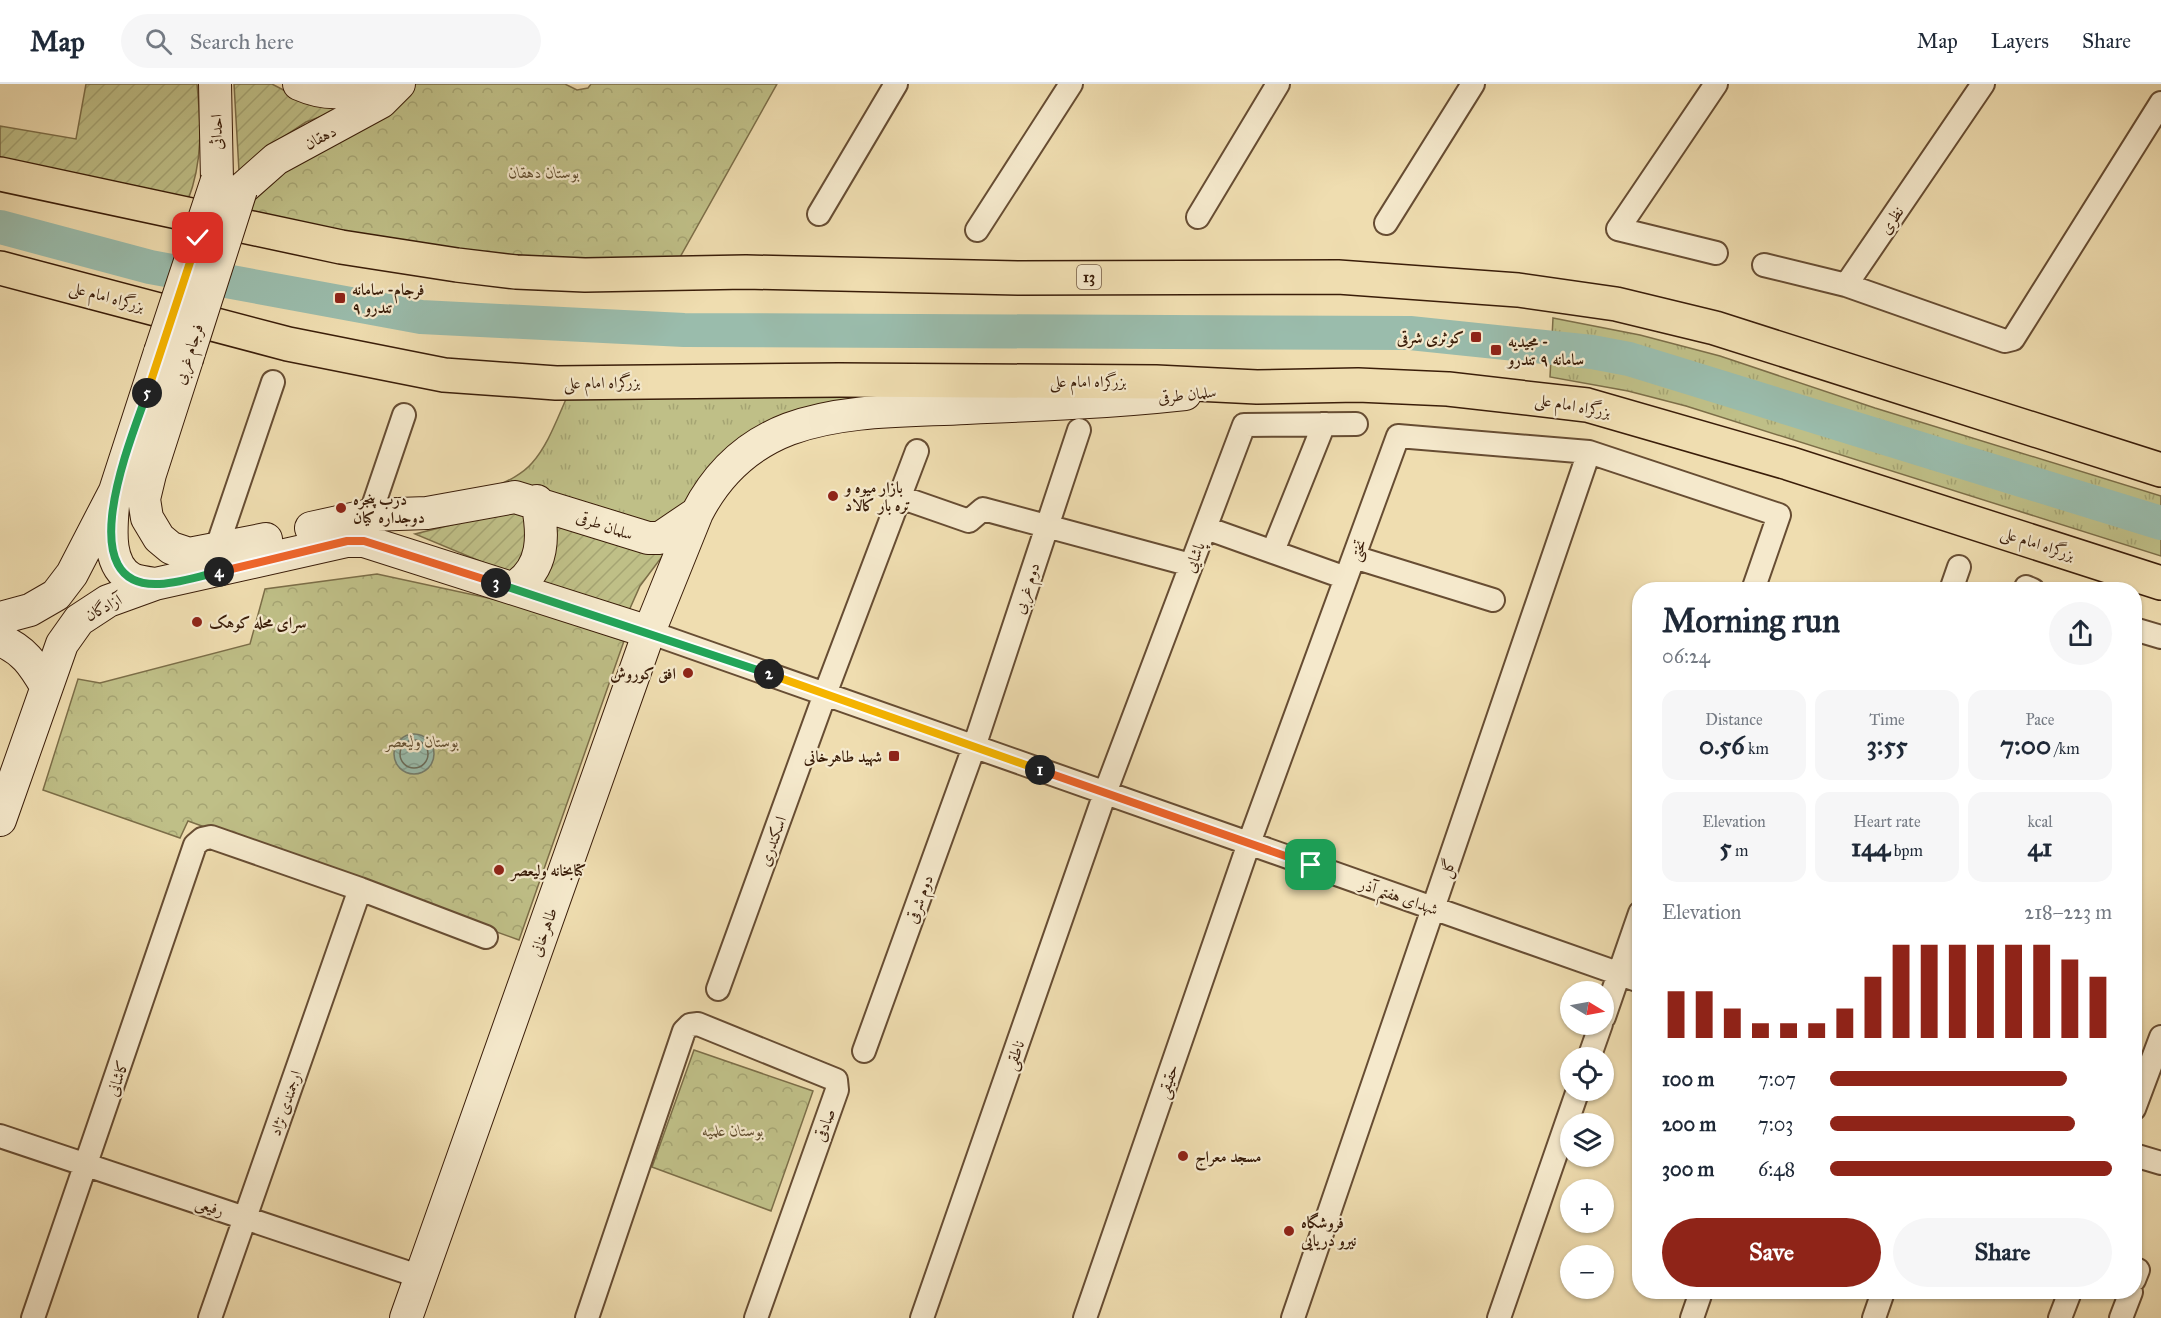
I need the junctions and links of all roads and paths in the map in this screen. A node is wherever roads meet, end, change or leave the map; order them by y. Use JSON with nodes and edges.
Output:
{"nodes":[{"id":1,"x":215,"y":84,"type":"edge"},
{"id":2,"x":300,"y":84,"type":"edge"},
{"id":3,"x":370,"y":84,"type":"edge"},
{"id":4,"x":399,"y":84,"type":"edge"},
{"id":5,"x":896,"y":84,"type":"edge"},
{"id":6,"x":1071,"y":84,"type":"edge"},
{"id":7,"x":1278,"y":84,"type":"edge"},
{"id":8,"x":1473,"y":84,"type":"edge"},
{"id":9,"x":1716,"y":84,"type":"edge"},
{"id":10,"x":1983,"y":84,"type":"edge"},
{"id":11,"x":2161,"y":104,"type":"edge"},
{"id":12,"x":0,"y":174,"type":"edge"},
{"id":13,"x":229,"y":185,"type":"junction"},
{"id":14,"x":819,"y":214,"type":"dead end"},
{"id":15,"x":1198,"y":217,"type":"dead end"},
{"id":16,"x":1386,"y":223,"type":"dead end"},
{"id":17,"x":977,"y":230,"type":"dead end"},
{"id":18,"x":1716,"y":253,"type":"dead end"},
{"id":19,"x":1764,"y":265,"type":"dead end"},
{"id":20,"x":0,"y":268,"type":"edge"},
{"id":21,"x":1846,"y":285,"type":"junction"},
{"id":22,"x":173,"y":356,"type":"junction"},
{"id":23,"x":273,"y":382,"type":"dead end"},
{"id":24,"x":1257,"y":387,"type":"junction"},
{"id":25,"x":404,"y":415,"type":"dead end"},
{"id":26,"x":1324,"y":424,"type":"junction"},
{"id":27,"x":1356,"y":424,"type":"dead end"},
{"id":28,"x":1079,"y":430,"type":"dead end"},
{"id":29,"x":917,"y":451,"type":"dead end"},
{"id":30,"x":1589,"y":452,"type":"junction"},
{"id":31,"x":2161,"y":470,"type":"edge"},
{"id":32,"x":114,"y":491,"type":"junction"},
{"id":33,"x":900,"y":497,"type":"junction"},
{"id":34,"x":537,"y":501,"type":"junction"},
{"id":35,"x":697,"y":513,"type":"junction"},
{"id":36,"x":370,"y":515,"type":"junction"},
{"id":37,"x":147,"y":518,"type":"joint"},
{"id":38,"x":1048,"y":524,"type":"junction"},
{"id":39,"x":1206,"y":528,"type":"junction"},
{"id":40,"x":216,"y":550,"type":"junction"},
{"id":41,"x":1274,"y":551,"type":"junction"},
{"id":42,"x":1191,"y":565,"type":"junction"},
{"id":43,"x":1350,"y":567,"type":"junction"},
{"id":44,"x":1959,"y":567,"type":"dead end"},
{"id":45,"x":1756,"y":582,"type":"edge"},
{"id":46,"x":1954,"y":582,"type":"edge"},
{"id":47,"x":2161,"y":582,"type":"edge"},
{"id":48,"x":155,"y":584,"type":"junction"},
{"id":49,"x":513,"y":588,"type":"junction"},
{"id":50,"x":1493,"y":600,"type":"dead end"},
{"id":51,"x":0,"y":618,"type":"edge"},
{"id":52,"x":2142,"y":631,"type":"edge"},
{"id":53,"x":650,"y":632,"type":"junction"},
{"id":54,"x":2161,"y":637,"type":"edge"},
{"id":55,"x":0,"y":640,"type":"edge"},
{"id":56,"x":46,"y":687,"type":"junction"},
{"id":57,"x":825,"y":694,"type":"junction"},
{"id":58,"x":974,"y":747,"type":"junction"},
{"id":59,"x":1105,"y":793,"type":"junction"},
{"id":60,"x":0,"y":820,"type":"edge"},
{"id":61,"x":1249,"y":843,"type":"junction"},
{"id":62,"x":360,"y":889,"type":"junction"},
{"id":63,"x":1434,"y":908,"type":"junction"},
{"id":64,"x":486,"y":937,"type":"dead end"},
{"id":65,"x":1632,"y":960,"type":"edge"},
{"id":66,"x":1629,"y":977,"type":"edge"},
{"id":67,"x":718,"y":989,"type":"dead end"},
{"id":68,"x":1614,"y":1001,"type":"edge"},
{"id":69,"x":2161,"y":1037,"type":"edge"},
{"id":70,"x":864,"y":1051,"type":"dead end"},
{"id":71,"x":2142,"y":1088,"type":"edge"},
{"id":72,"x":1574,"y":1101,"type":"edge"},
{"id":73,"x":0,"y":1136,"type":"edge"},
{"id":74,"x":2142,"y":1157,"type":"edge"},
{"id":75,"x":2161,"y":1163,"type":"edge"},
{"id":76,"x":87,"y":1165,"type":"junction"},
{"id":77,"x":245,"y":1218,"type":"junction"},
{"id":78,"x":421,"y":1277,"type":"junction"},
{"id":79,"x":1699,"y":1299,"type":"edge"},
{"id":80,"x":1881,"y":1299,"type":"edge"},
{"id":81,"x":2067,"y":1299,"type":"edge"},
{"id":82,"x":2128,"y":1299,"type":"edge"},
{"id":83,"x":33,"y":1318,"type":"edge"},
{"id":84,"x":210,"y":1318,"type":"edge"},
{"id":85,"x":406,"y":1318,"type":"edge"},
{"id":86,"x":587,"y":1318,"type":"edge"},
{"id":87,"x":756,"y":1318,"type":"edge"},
{"id":88,"x":922,"y":1318,"type":"edge"},
{"id":89,"x":1085,"y":1318,"type":"edge"},
{"id":90,"x":1293,"y":1318,"type":"edge"},
{"id":91,"x":1499,"y":1318,"type":"edge"},
{"id":92,"x":1692,"y":1318,"type":"edge"},
{"id":93,"x":1874,"y":1318,"type":"edge"},
{"id":94,"x":2060,"y":1318,"type":"edge"},
{"id":95,"x":2121,"y":1318,"type":"edge"}],
"edges":[{"from":1,"to":13,"type":"main road","name":"احداثی"},
{"from":2,"to":3,"type":"main road"},
{"from":4,"to":13,"type":"main road","name":"دهقان"},
{"from":5,"to":14,"type":"street"},
{"from":6,"to":17,"type":"street"},
{"from":7,"to":15,"type":"street"},
{"from":8,"to":16,"type":"street"},
{"from":9,"to":18,"type":"street"},
{"from":10,"to":21,"type":"street","name":"نظری"},
{"from":11,"to":21,"type":"street"},
{"from":12,"to":31,"type":"highway","number":"13"},
{"from":13,"to":22,"type":"main road","name":"فرجام غربی","bridge":true},
{"from":19,"to":21,"type":"street"},
{"from":20,"to":24,"type":"highway","name":"بزرگراه امام علی"},
{"from":22,"to":32,"type":"main road","name":"فرجام غربی"},
{"from":22,"to":37,"type":"main road","name":"فرجام غربی"},
{"from":23,"to":40,"type":"street"},
{"from":24,"to":35,"type":"main road","name":"سلمان طرقی"},
{"from":24,"to":47,"type":"highway","name":"بزرگراه امام علی"},
{"from":25,"to":36,"type":"street"},
{"from":26,"to":27,"type":"street","name":"پاشایی"},
{"from":26,"to":39,"type":"street","name":"پاشایی"},
{"from":26,"to":41,"type":"street"},
{"from":28,"to":38,"type":"street","name":"دوم غربی"},
{"from":29,"to":33,"type":"street","name":"اسکندری"},
{"from":30,"to":43,"type":"street","name":"تختی"},
{"from":30,"to":45,"type":"street"},
{"from":30,"to":63,"type":"street","name":"گل"},
{"from":32,"to":48,"type":"main road"},
{"from":32,"to":51,"type":"main road","name":"فرجام غربی"},
{"from":33,"to":38,"type":"street"},
{"from":33,"to":57,"type":"street","name":"اسکندری"},
{"from":34,"to":35,"type":"main road","name":"سلمان طرقی"},
{"from":34,"to":36,"type":"main road","name":"سلمان طرقی"},
{"from":34,"to":49,"type":"main road"},
{"from":35,"to":53,"type":"main road","name":"طاهرخانی"},
{"from":36,"to":40,"type":"main road","name":"سلمان طرقی"},
{"from":37,"to":40,"type":"main road","name":"سلمان طرقی"},
{"from":38,"to":42,"type":"street"},
{"from":38,"to":58,"type":"street","name":"دوم غربی"},
{"from":39,"to":41,"type":"street"},
{"from":39,"to":42,"type":"street","name":"پاشایی"},
{"from":41,"to":43,"type":"street"},
{"from":42,"to":59,"type":"street","name":"پاشایی"},
{"from":43,"to":50,"type":"street"},
{"from":43,"to":61,"type":"street","name":"تختی"},
{"from":44,"to":46,"type":"street"},
{"from":48,"to":49,"type":"main road","name":"آزادگان"},
{"from":48,"to":56,"type":"main road","name":"آزادگان"},
{"from":49,"to":53,"type":"main road","name":"آزادگان"},
{"from":52,"to":54,"type":"street"},
{"from":53,"to":57,"type":"street","name":"شهدای هفتم آذر"},
{"from":53,"to":78,"type":"main road","name":"طاهرخانی"},
{"from":55,"to":56,"type":"main road"},
{"from":56,"to":60,"type":"main road","name":"آزادگان"},
{"from":57,"to":58,"type":"street","name":"شهدای هفتم آذر"},
{"from":57,"to":67,"type":"street","name":"اسکندری"},
{"from":58,"to":59,"type":"street","name":"شهدای هفتم آذر"},
{"from":58,"to":70,"type":"street","name":"دوم شرقی"},
{"from":59,"to":61,"type":"street","name":"شهدای هفتم آذر"},
{"from":59,"to":88,"type":"street","name":"ناطقی"},
{"from":61,"to":63,"type":"street","name":"شهدای هفتم آذر"},
{"from":61,"to":89,"type":"street","name":"حقیقی"},
{"from":62,"to":64,"type":"street"},
{"from":62,"to":76,"type":"street","name":"کاشانی"},
{"from":62,"to":77,"type":"street","name":"ارجمندی نژاد"},
{"from":63,"to":66,"type":"street","name":"شهدای هفتم آذر"},
{"from":63,"to":90,"type":"street","name":"گل"},
{"from":65,"to":66,"type":"street"},
{"from":66,"to":68,"type":"street"},
{"from":69,"to":71,"type":"street"},
{"from":72,"to":91,"type":"street"},
{"from":73,"to":76,"type":"street","name":"رفیعی"},
{"from":74,"to":75,"type":"street"},
{"from":76,"to":77,"type":"street","name":"رفیعی"},
{"from":76,"to":83,"type":"street","name":"کاشانی"},
{"from":77,"to":78,"type":"street","name":"رفیعی"},
{"from":77,"to":84,"type":"street","name":"ارجمندی نژاد"},
{"from":78,"to":85,"type":"main road","name":"طاهرخانی"},
{"from":79,"to":92,"type":"street"},
{"from":80,"to":93,"type":"street"},
{"from":81,"to":94,"type":"street"},
{"from":82,"to":95,"type":"street"},
{"from":86,"to":87,"type":"street","name":"صادقی"}]}
